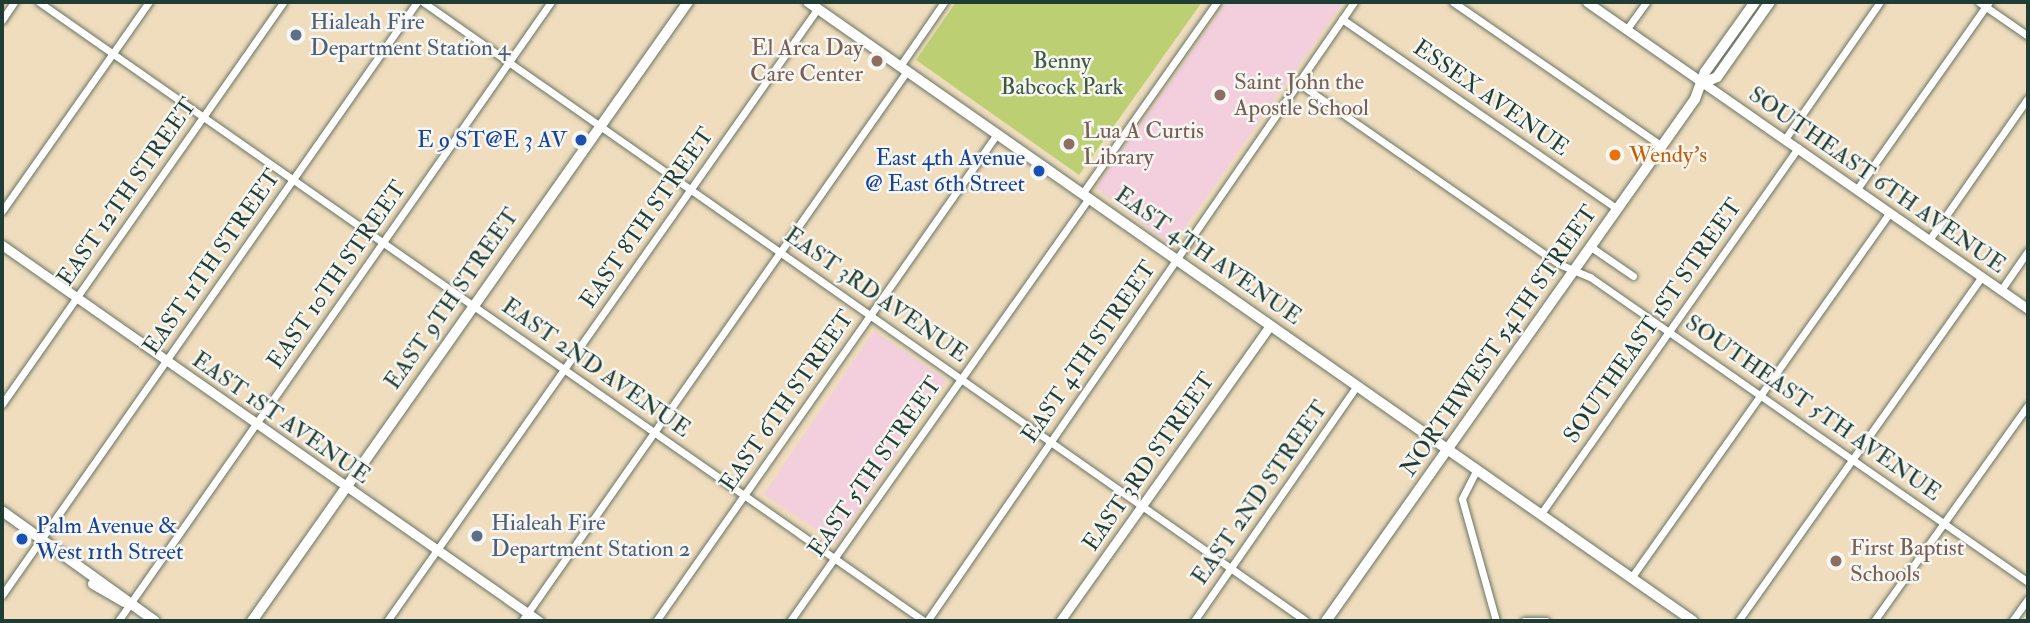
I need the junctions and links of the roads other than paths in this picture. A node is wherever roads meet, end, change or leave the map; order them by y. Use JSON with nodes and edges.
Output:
{"nodes":[{"id":1,"x":14,"y":2,"type":"edge"},
{"id":2,"x":39,"y":2,"type":"edge"},
{"id":3,"x":149,"y":2,"type":"edge"},
{"id":4,"x":283,"y":2,"type":"edge"},
{"id":5,"x":417,"y":2,"type":"edge"},
{"id":6,"x":424,"y":2,"type":"edge"},
{"id":7,"x":551,"y":2,"type":"edge"},
{"id":8,"x":688,"y":2,"type":"edge"},
{"id":9,"x":944,"y":2,"type":"edge"},
{"id":10,"x":1217,"y":2,"type":"edge"},
{"id":11,"x":1354,"y":2,"type":"edge"},
{"id":12,"x":1453,"y":2,"type":"edge"},
{"id":13,"x":1587,"y":2,"type":"edge"},
{"id":14,"x":1646,"y":2,"type":"edge"},
{"id":15,"x":1755,"y":2,"type":"edge"},
{"id":16,"x":1770,"y":2,"type":"edge"},
{"id":17,"x":1880,"y":2,"type":"edge"},
{"id":18,"x":1984,"y":3,"type":"edge"},
{"id":19,"x":813,"y":5,"type":"edge"},
{"id":20,"x":1342,"y":19,"type":"junction"},
{"id":21,"x":2,"y":20,"type":"edge"},
{"id":22,"x":1626,"y":30,"type":"junction"},
{"id":23,"x":2028,"y":36,"type":"edge"},
{"id":24,"x":112,"y":53,"type":"junction"},
{"id":25,"x":509,"y":62,"type":"junction"},
{"id":26,"x":904,"y":69,"type":"junction"},
{"id":27,"x":1297,"y":82,"type":"junction"},
{"id":28,"x":1703,"y":83,"type":"junction"},
{"id":29,"x":2028,"y":98,"type":"edge"},
{"id":30,"x":203,"y":117,"type":"junction"},
{"id":31,"x":600,"y":126,"type":"junction"},
{"id":32,"x":997,"y":134,"type":"junction"},
{"id":33,"x":1785,"y":139,"type":"junction"},
{"id":34,"x":1661,"y":146,"type":"junction"},
{"id":35,"x":1798,"y":148,"type":"junction"},
{"id":36,"x":293,"y":180,"type":"junction"},
{"id":37,"x":1857,"y":189,"type":"junction"},
{"id":38,"x":690,"y":190,"type":"junction"},
{"id":39,"x":1085,"y":196,"type":"junction"},
{"id":40,"x":1617,"y":209,"type":"junction"},
{"id":41,"x":2,"y":211,"type":"edge"},
{"id":42,"x":1890,"y":212,"type":"junction"},
{"id":43,"x":1929,"y":240,"type":"junction"},
{"id":44,"x":384,"y":243,"type":"junction"},
{"id":45,"x":2,"y":245,"type":"edge"},
{"id":46,"x":1591,"y":247,"type":"junction"},
{"id":47,"x":2028,"y":251,"type":"edge"},
{"id":48,"x":780,"y":253,"type":"junction"},
{"id":49,"x":1177,"y":260,"type":"junction"},
{"id":50,"x":1574,"y":270,"type":"junction"},
{"id":51,"x":1633,"y":276,"type":"dead end"},
{"id":52,"x":1982,"y":276,"type":"junction"},
{"id":53,"x":2001,"y":290,"type":"junction"},
{"id":54,"x":76,"y":298,"type":"junction"},
{"id":55,"x":473,"y":306,"type":"junction"},
{"id":56,"x":2028,"y":309,"type":"edge"},
{"id":57,"x":871,"y":315,"type":"junction"},
{"id":58,"x":1270,"y":325,"type":"junction"},
{"id":59,"x":1669,"y":332,"type":"junction"},
{"id":60,"x":166,"y":361,"type":"junction"},
{"id":61,"x":563,"y":369,"type":"junction"},
{"id":62,"x":962,"y":378,"type":"junction"},
{"id":63,"x":1357,"y":386,"type":"junction"},
{"id":64,"x":1761,"y":395,"type":"junction"},
{"id":65,"x":2,"y":404,"type":"edge"},
{"id":66,"x":2028,"y":405,"type":"edge"},
{"id":67,"x":257,"y":424,"type":"junction"},
{"id":68,"x":654,"y":432,"type":"junction"},
{"id":69,"x":1051,"y":439,"type":"junction"},
{"id":70,"x":1447,"y":450,"type":"junction"},
{"id":71,"x":1853,"y":459,"type":"junction"},
{"id":72,"x":1476,"y":471,"type":"junction"},
{"id":73,"x":346,"y":487,"type":"junction"},
{"id":74,"x":744,"y":496,"type":"junction"},
{"id":75,"x":1142,"y":504,"type":"junction"},
{"id":76,"x":2,"y":511,"type":"edge"},
{"id":77,"x":1540,"y":516,"type":"junction"},
{"id":78,"x":2,"y":519,"type":"edge"},
{"id":79,"x":1944,"y":523,"type":"junction"},
{"id":80,"x":39,"y":541,"type":"junction"},
{"id":81,"x":438,"y":549,"type":"junction"},
{"id":82,"x":834,"y":559,"type":"junction"},
{"id":83,"x":1230,"y":569,"type":"junction"},
{"id":84,"x":1631,"y":578,"type":"junction"},
{"id":85,"x":2028,"y":582,"type":"edge"},
{"id":86,"x":2,"y":594,"type":"edge"},
{"id":87,"x":2028,"y":599,"type":"edge"},
{"id":88,"x":130,"y":604,"type":"junction"},
{"id":89,"x":525,"y":617,"type":"edge"},
{"id":90,"x":118,"y":621,"type":"edge"},
{"id":91,"x":155,"y":621,"type":"edge"},
{"id":92,"x":252,"y":621,"type":"edge"},
{"id":93,"x":387,"y":621,"type":"edge"},
{"id":94,"x":539,"y":621,"type":"edge"},
{"id":95,"x":656,"y":621,"type":"edge"},
{"id":96,"x":790,"y":621,"type":"edge"},
{"id":97,"x":926,"y":621,"type":"edge"},
{"id":98,"x":1060,"y":621,"type":"edge"},
{"id":99,"x":1194,"y":621,"type":"edge"},
{"id":100,"x":1306,"y":621,"type":"edge"},
{"id":101,"x":1326,"y":621,"type":"edge"},
{"id":102,"x":1496,"y":621,"type":"edge"},
{"id":103,"x":1524,"y":621,"type":"edge"},
{"id":104,"x":1546,"y":621,"type":"edge"},
{"id":105,"x":1693,"y":621,"type":"edge"},
{"id":106,"x":1738,"y":621,"type":"edge"},
{"id":107,"x":1874,"y":621,"type":"edge"},
{"id":108,"x":2012,"y":621,"type":"edge"}],
"edges":[{"from":1,"to":21,"type":"street"},
{"from":2,"to":24,"type":"street","name":"EAST 2ND AVENUE"},
{"from":3,"to":24,"type":"street"},
{"from":4,"to":30,"type":"street","name":"EAST 12TH STREET"},
{"from":5,"to":36,"type":"street","name":"EAST 11TH STREET"},
{"from":6,"to":25,"type":"street","name":"EAST 3RD AVENUE"},
{"from":7,"to":25,"type":"street","name":"EAST 10TH STREET"},
{"from":8,"to":31,"type":"main road","name":"EAST 9TH STREET"},
{"from":9,"to":26,"type":"street"},
{"from":10,"to":39,"type":"street","name":"EAST 5TH STREET"},
{"from":11,"to":20,"type":"street","name":"EAST 4TH STREET"},
{"from":12,"to":34,"type":"street"},
{"from":13,"to":22,"type":"street","name":"SOUTHEAST 6TH AVENUE"},
{"from":14,"to":22,"type":"street"},
{"from":15,"to":28,"type":"main road","name":"NORTHWEST 54TH STREET"},
{"from":16,"to":28,"type":"main road","name":"NORTHWEST 54TH STREET"},
{"from":17,"to":33,"type":"street"},
{"from":18,"to":23,"type":"street"},
{"from":18,"to":37,"type":"street"},
{"from":19,"to":26,"type":"main road","name":"EAST 4TH AVENUE"},
{"from":19,"to":38,"type":"street","name":"EAST 8TH STREET"},
{"from":20,"to":27,"type":"street","name":"EAST 4TH STREET"},
{"from":20,"to":40,"type":"street","name":"ESSEX AVENUE"},
{"from":22,"to":28,"type":"street","name":"SOUTHEAST 6TH AVENUE"},
{"from":24,"to":30,"type":"street","name":"EAST 2ND AVENUE"},
{"from":24,"to":41,"type":"street"},
{"from":25,"to":31,"type":"street","name":"EAST 3RD AVENUE"},
{"from":25,"to":44,"type":"street","name":"EAST 10TH STREET"},
{"from":26,"to":32,"type":"main road","name":"EAST 4TH AVENUE"},
{"from":26,"to":48,"type":"street"},
{"from":27,"to":49,"type":"street","name":"EAST 4TH STREET"},
{"from":27,"to":50,"type":"street","name":"SOUTHEAST 5TH AVENUE"},
{"from":28,"to":33,"type":"street","name":"SOUTHEAST 6TH AVENUE"},
{"from":28,"to":34,"type":"main road","name":"NORTHWEST 54TH STREET"},
{"from":29,"to":43,"type":"street"},
{"from":30,"to":36,"type":"street","name":"EAST 2ND AVENUE"},
{"from":30,"to":54,"type":"street","name":"EAST 12TH STREET"},
{"from":31,"to":38,"type":"street","name":"EAST 3RD AVENUE"},
{"from":31,"to":55,"type":"main road","name":"EAST 9TH STREET"},
{"from":32,"to":39,"type":"main road","name":"EAST 4TH AVENUE"},
{"from":32,"to":57,"type":"street","name":"EAST 6TH STREET"},
{"from":33,"to":35,"type":"street","name":"SOUTHEAST 6TH AVENUE"},
{"from":34,"to":40,"type":"main road","name":"NORTHWEST 54TH STREET"},
{"from":35,"to":37,"type":"street","name":"SOUTHEAST 6TH AVENUE"},
{"from":35,"to":59,"type":"street","name":"SOUTHEAST 1ST STREET"},
{"from":36,"to":44,"type":"street","name":"EAST 2ND AVENUE"},
{"from":36,"to":60,"type":"street","name":"EAST 11TH STREET"},
{"from":37,"to":42,"type":"street","name":"SOUTHEAST 6TH AVENUE"},
{"from":38,"to":48,"type":"street","name":"EAST 3RD AVENUE"},
{"from":38,"to":61,"type":"street","name":"EAST 8TH STREET"},
{"from":39,"to":49,"type":"main road","name":"EAST 4TH AVENUE"},
{"from":39,"to":62,"type":"street","name":"EAST 5TH STREET"},
{"from":40,"to":46,"type":"main road","name":"NORTHWEST 54TH STREET"},
{"from":42,"to":43,"type":"street","name":"SOUTHEAST 6TH AVENUE"},
{"from":42,"to":64,"type":"street"},
{"from":43,"to":52,"type":"street","name":"SOUTHEAST 6TH AVENUE"},
{"from":44,"to":55,"type":"street","name":"EAST 2ND AVENUE"},
{"from":44,"to":67,"type":"street","name":"EAST 10TH STREET"},
{"from":45,"to":54,"type":"street","name":"EAST 1ST AVENUE"},
{"from":46,"to":50,"type":"main road","name":"NORTHWEST 54TH STREET"},
{"from":46,"to":51,"type":"street"},
{"from":47,"to":53,"type":"street"},
{"from":48,"to":57,"type":"street","name":"EAST 3RD AVENUE"},
{"from":48,"to":68,"type":"street"},
{"from":49,"to":58,"type":"main road","name":"EAST 4TH AVENUE"},
{"from":49,"to":69,"type":"street","name":"EAST 4TH STREET"},
{"from":50,"to":59,"type":"street","name":"SOUTHEAST 5TH AVENUE"},
{"from":50,"to":70,"type":"main road","name":"NORTHWEST 54TH STREET"},
{"from":52,"to":53,"type":"street","name":"SOUTHEAST 6TH AVENUE"},
{"from":52,"to":71,"type":"street"},
{"from":53,"to":56,"type":"street","name":"SOUTHEAST 6TH AVENUE"},
{"from":54,"to":60,"type":"street","name":"EAST 1ST AVENUE"},
{"from":54,"to":65,"type":"street","name":"EAST 12TH STREET"},
{"from":55,"to":61,"type":"street","name":"EAST 2ND AVENUE"},
{"from":55,"to":73,"type":"main road","name":"EAST 9TH STREET"},
{"from":57,"to":62,"type":"street","name":"EAST 3RD AVENUE"},
{"from":57,"to":74,"type":"street","name":"EAST 6TH STREET"},
{"from":58,"to":63,"type":"main road","name":"EAST 4TH AVENUE"},
{"from":58,"to":75,"type":"street","name":"EAST 3RD STREET"},
{"from":59,"to":64,"type":"street","name":"SOUTHEAST 5TH AVENUE"},
{"from":59,"to":77,"type":"street","name":"SOUTHEAST 1ST STREET"},
{"from":60,"to":67,"type":"street","name":"EAST 1ST AVENUE"},
{"from":60,"to":80,"type":"street","name":"EAST 11TH STREET"},
{"from":61,"to":68,"type":"street","name":"EAST 2ND AVENUE"},
{"from":61,"to":81,"type":"street","name":"EAST 8TH STREET"},
{"from":62,"to":69,"type":"street","name":"EAST 3RD AVENUE"},
{"from":62,"to":82,"type":"street","name":"EAST 5TH STREET"},
{"from":63,"to":70,"type":"main road","name":"EAST 4TH AVENUE"},
{"from":63,"to":83,"type":"street","name":"EAST 2ND STREET"},
{"from":64,"to":71,"type":"street","name":"SOUTHEAST 5TH AVENUE"},
{"from":64,"to":84,"type":"street"},
{"from":66,"to":79,"type":"street"},
{"from":67,"to":73,"type":"street","name":"EAST 1ST AVENUE"},
{"from":67,"to":88,"type":"street","name":"EAST 10TH STREET"},
{"from":68,"to":74,"type":"street","name":"EAST 2ND AVENUE"},
{"from":68,"to":89,"type":"street"},
{"from":69,"to":75,"type":"street","name":"EAST 3RD AVENUE"},
{"from":69,"to":97,"type":"street","name":"EAST 4TH STREET"},
{"from":70,"to":72,"type":"main road","name":"EAST 4TH AVENUE"},
{"from":70,"to":101,"type":"main road","name":"NORTHWEST 54TH STREET"},
{"from":71,"to":79,"type":"street","name":"SOUTHEAST 5TH AVENUE"},
{"from":71,"to":106,"type":"street"},
{"from":72,"to":77,"type":"main road","name":"EAST 4TH AVENUE"},
{"from":72,"to":102,"type":"street"},
{"from":73,"to":81,"type":"street","name":"EAST 1ST AVENUE"},
{"from":73,"to":92,"type":"main road","name":"EAST 9TH STREET"},
{"from":74,"to":82,"type":"street","name":"EAST 2ND AVENUE"},
{"from":74,"to":95,"type":"street","name":"EAST 6TH STREET"},
{"from":75,"to":83,"type":"street","name":"EAST 3RD AVENUE"},
{"from":75,"to":98,"type":"street","name":"EAST 3RD STREET"},
{"from":76,"to":80,"type":"main road"},
{"from":77,"to":84,"type":"main road","name":"EAST 4TH AVENUE"},
{"from":78,"to":80,"type":"main road"},
{"from":79,"to":85,"type":"street","name":"SOUTHEAST 5TH AVENUE"},
{"from":79,"to":107,"type":"street"},
{"from":80,"to":86,"type":"street","name":"EAST 11TH STREET"},
{"from":80,"to":88,"type":"main road"},
{"from":81,"to":89,"type":"street","name":"EAST 1ST AVENUE"},
{"from":81,"to":93,"type":"street","name":"EAST 8TH STREET"},
{"from":82,"to":96,"type":"street","name":"EAST 5TH STREET"},
{"from":82,"to":97,"type":"street","name":"EAST 2ND AVENUE"},
{"from":83,"to":99,"type":"street","name":"EAST 2ND STREET"},
{"from":83,"to":100,"type":"street","name":"EAST 3RD AVENUE"},
{"from":84,"to":105,"type":"main road","name":"EAST 4TH AVENUE"},
{"from":87,"to":108,"type":"street"},
{"from":88,"to":90,"type":"street","name":"EAST 10TH STREET"},
{"from":88,"to":91,"type":"main road"},
{"from":89,"to":94,"type":"street","name":"EAST 1ST AVENUE"},
{"from":103,"to":104,"type":"street"}]}
